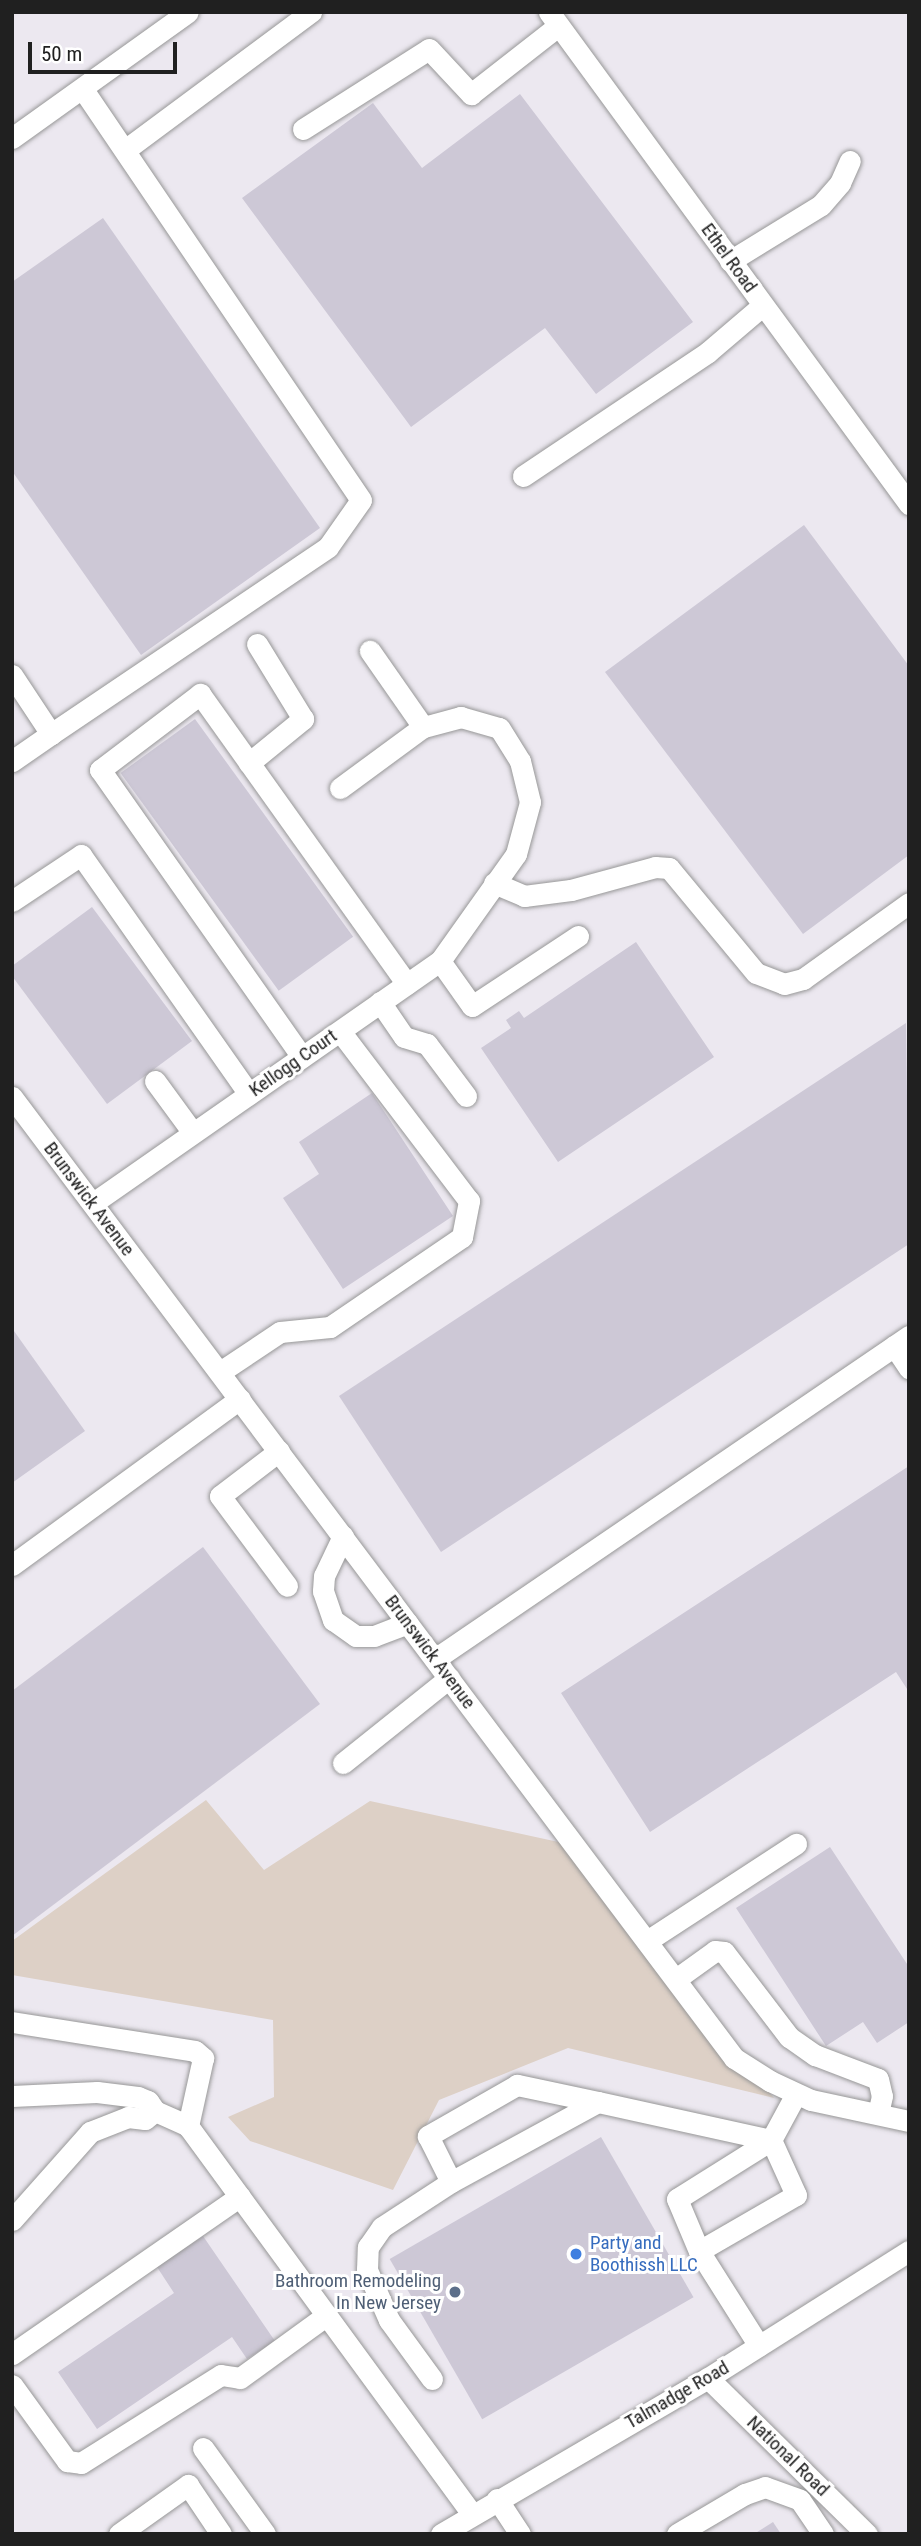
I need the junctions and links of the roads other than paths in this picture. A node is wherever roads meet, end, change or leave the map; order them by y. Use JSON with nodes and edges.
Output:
{"nodes":[{"id":1,"x":188,"y":12,"type":"edge"},
{"id":2,"x":311,"y":12,"type":"edge"},
{"id":3,"x":554,"y":19,"type":"edge"},
{"id":4,"x":83,"y":89,"type":"junction"},
{"id":5,"x":303,"y":129,"type":"dead end"},
{"id":6,"x":12,"y":138,"type":"edge"},
{"id":7,"x":125,"y":150,"type":"junction"},
{"id":8,"x":850,"y":161,"type":"dead end"},
{"id":9,"x":730,"y":261,"type":"junction"},
{"id":10,"x":763,"y":305,"type":"junction"},
{"id":11,"x":523,"y":476,"type":"dead end"},
{"id":12,"x":902,"y":482,"type":"edge"},
{"id":13,"x":909,"y":505,"type":"edge"},
{"id":14,"x":257,"y":645,"type":"dead end"},
{"id":15,"x":370,"y":650,"type":"dead end"},
{"id":16,"x":12,"y":675,"type":"edge"},
{"id":17,"x":423,"y":727,"type":"junction"},
{"id":18,"x":51,"y":734,"type":"junction"},
{"id":19,"x":12,"y":761,"type":"edge"},
{"id":20,"x":249,"y":763,"type":"junction"},
{"id":21,"x":340,"y":788,"type":"dead end"},
{"id":22,"x":494,"y":883,"type":"junction"},
{"id":23,"x":12,"y":901,"type":"edge"},
{"id":24,"x":909,"y":903,"type":"edge"},
{"id":25,"x":578,"y":936,"type":"dead end"},
{"id":26,"x":440,"y":961,"type":"junction"},
{"id":27,"x":407,"y":984,"type":"junction"},
{"id":28,"x":380,"y":1002,"type":"junction"},
{"id":29,"x":340,"y":1031,"type":"junction"},
{"id":30,"x":302,"y":1057,"type":"junction"},
{"id":31,"x":155,"y":1081,"type":"dead end"},
{"id":32,"x":249,"y":1094,"type":"junction"},
{"id":33,"x":466,"y":1096,"type":"dead end"},
{"id":34,"x":14,"y":1105,"type":"edge"},
{"id":35,"x":193,"y":1133,"type":"junction"},
{"id":36,"x":93,"y":1203,"type":"junction"},
{"id":37,"x":901,"y":1341,"type":"edge"},
{"id":38,"x":909,"y":1368,"type":"edge"},
{"id":39,"x":219,"y":1372,"type":"junction"},
{"id":40,"x":240,"y":1399,"type":"junction"},
{"id":41,"x":279,"y":1451,"type":"junction"},
{"id":42,"x":343,"y":1536,"type":"junction"},
{"id":43,"x":12,"y":1565,"type":"edge"},
{"id":44,"x":287,"y":1586,"type":"dead end"},
{"id":45,"x":408,"y":1623,"type":"junction"},
{"id":46,"x":435,"y":1659,"type":"junction"},
{"id":47,"x":449,"y":1678,"type":"junction"},
{"id":48,"x":343,"y":1763,"type":"dead end"},
{"id":49,"x":796,"y":1844,"type":"dead end"},
{"id":50,"x":647,"y":1941,"type":"junction"},
{"id":51,"x":676,"y":1979,"type":"junction"},
{"id":52,"x":12,"y":2022,"type":"edge"},
{"id":53,"x":796,"y":2094,"type":"junction"},
{"id":54,"x":12,"y":2096,"type":"edge"},
{"id":55,"x":598,"y":2102,"type":"junction"},
{"id":56,"x":155,"y":2111,"type":"junction"},
{"id":57,"x":878,"y":2114,"type":"junction"},
{"id":58,"x":909,"y":2121,"type":"edge"},
{"id":59,"x":188,"y":2126,"type":"junction"},
{"id":60,"x":771,"y":2140,"type":"junction"},
{"id":61,"x":451,"y":2182,"type":"junction"},
{"id":62,"x":240,"y":2196,"type":"junction"},
{"id":63,"x":12,"y":2220,"type":"edge"},
{"id":64,"x":699,"y":2251,"type":"junction"},
{"id":65,"x":907,"y":2255,"type":"edge"},
{"id":66,"x":327,"y":2315,"type":"junction"},
{"id":67,"x":759,"y":2346,"type":"junction"},
{"id":68,"x":12,"y":2354,"type":"edge"},
{"id":69,"x":708,"y":2378,"type":"junction"},
{"id":70,"x":432,"y":2379,"type":"dead end"},
{"id":71,"x":12,"y":2385,"type":"edge"},
{"id":72,"x":203,"y":2448,"type":"dead end"},
{"id":73,"x":497,"y":2499,"type":"junction"},
{"id":74,"x":472,"y":2514,"type":"junction"},
{"id":75,"x":118,"y":2533,"type":"edge"},
{"id":76,"x":221,"y":2534,"type":"edge"},
{"id":77,"x":265,"y":2534,"type":"edge"},
{"id":78,"x":441,"y":2534,"type":"edge"},
{"id":79,"x":520,"y":2534,"type":"edge"},
{"id":80,"x":677,"y":2534,"type":"edge"},
{"id":81,"x":822,"y":2534,"type":"edge"},
{"id":82,"x":867,"y":2534,"type":"edge"}],
"edges":[{"from":1,"to":4,"type":"street"},
{"from":2,"to":7,"type":"street"},
{"from":3,"to":5,"type":"street"},
{"from":3,"to":9,"type":"street","name":"Ethel Road"},
{"from":4,"to":6,"type":"street"},
{"from":4,"to":7,"type":"street"},
{"from":7,"to":18,"type":"street"},
{"from":8,"to":9,"type":"street"},
{"from":9,"to":10,"type":"street","name":"Ethel Road"},
{"from":10,"to":11,"type":"street"},
{"from":10,"to":12,"type":"street","name":"Ethel Road"},
{"from":12,"to":13,"type":"street","name":"Ethel Road"},
{"from":14,"to":20,"type":"street"},
{"from":15,"to":17,"type":"street"},
{"from":16,"to":18,"type":"street"},
{"from":17,"to":21,"type":"street"},
{"from":17,"to":22,"type":"street","name":"Kellogg Court"},
{"from":18,"to":19,"type":"street"},
{"from":20,"to":27,"type":"street"},
{"from":20,"to":30,"type":"street"},
{"from":22,"to":24,"type":"street"},
{"from":22,"to":26,"type":"street","name":"Kellogg Court"},
{"from":23,"to":32,"type":"street"},
{"from":25,"to":26,"type":"street"},
{"from":26,"to":27,"type":"street","name":"Kellogg Court"},
{"from":27,"to":28,"type":"street","name":"Kellogg Court"},
{"from":28,"to":29,"type":"street","name":"Kellogg Court"},
{"from":28,"to":33,"type":"street"},
{"from":29,"to":30,"type":"street","name":"Kellogg Court"},
{"from":29,"to":39,"type":"street"},
{"from":30,"to":32,"type":"street","name":"Kellogg Court"},
{"from":31,"to":35,"type":"street"},
{"from":32,"to":35,"type":"street","name":"Kellogg Court"},
{"from":34,"to":36,"type":"street","name":"Brunswick Avenue"},
{"from":35,"to":36,"type":"street","name":"Kellogg Court"},
{"from":36,"to":39,"type":"street","name":"Brunswick Avenue"},
{"from":37,"to":38,"type":"street"},
{"from":37,"to":46,"type":"street"},
{"from":39,"to":40,"type":"street","name":"Brunswick Avenue"},
{"from":40,"to":41,"type":"street","name":"Brunswick Avenue"},
{"from":40,"to":43,"type":"street"},
{"from":41,"to":42,"type":"street","name":"Brunswick Avenue"},
{"from":41,"to":44,"type":"street"},
{"from":42,"to":45,"type":"street","name":"Brunswick Avenue"},
{"from":42,"to":45,"type":"street"},
{"from":45,"to":46,"type":"street","name":"Brunswick Avenue"},
{"from":46,"to":47,"type":"street","name":"Brunswick Avenue"},
{"from":47,"to":48,"type":"street"},
{"from":47,"to":50,"type":"street","name":"Brunswick Avenue"},
{"from":49,"to":50,"type":"street"},
{"from":50,"to":51,"type":"street","name":"Brunswick Avenue"},
{"from":51,"to":53,"type":"street","name":"Brunswick Avenue"},
{"from":51,"to":57,"type":"street"},
{"from":52,"to":59,"type":"street"},
{"from":53,"to":57,"type":"street","name":"Brunswick Avenue"},
{"from":53,"to":60,"type":"street"},
{"from":54,"to":56,"type":"street"},
{"from":55,"to":60,"type":"street"},
{"from":55,"to":61,"type":"street"},
{"from":55,"to":61,"type":"street"},
{"from":56,"to":59,"type":"street"},
{"from":56,"to":63,"type":"street"},
{"from":57,"to":58,"type":"street","name":"Brunswick Avenue"},
{"from":59,"to":62,"type":"street"},
{"from":60,"to":64,"type":"street"},
{"from":60,"to":64,"type":"street"},
{"from":61,"to":70,"type":"street"},
{"from":62,"to":66,"type":"street"},
{"from":62,"to":68,"type":"street"},
{"from":64,"to":67,"type":"street"},
{"from":65,"to":67,"type":"street","name":"Talmadge Road"},
{"from":66,"to":71,"type":"street"},
{"from":66,"to":74,"type":"street"},
{"from":67,"to":69,"type":"street","name":"Talmadge Road"},
{"from":69,"to":73,"type":"street","name":"Talmadge Road"},
{"from":69,"to":82,"type":"street","name":"National Road"},
{"from":72,"to":77,"type":"street"},
{"from":73,"to":74,"type":"street","name":"Talmadge Road"},
{"from":73,"to":79,"type":"street"},
{"from":74,"to":78,"type":"street","name":"Talmadge Road"},
{"from":75,"to":76,"type":"street"},
{"from":80,"to":81,"type":"street"}]}
